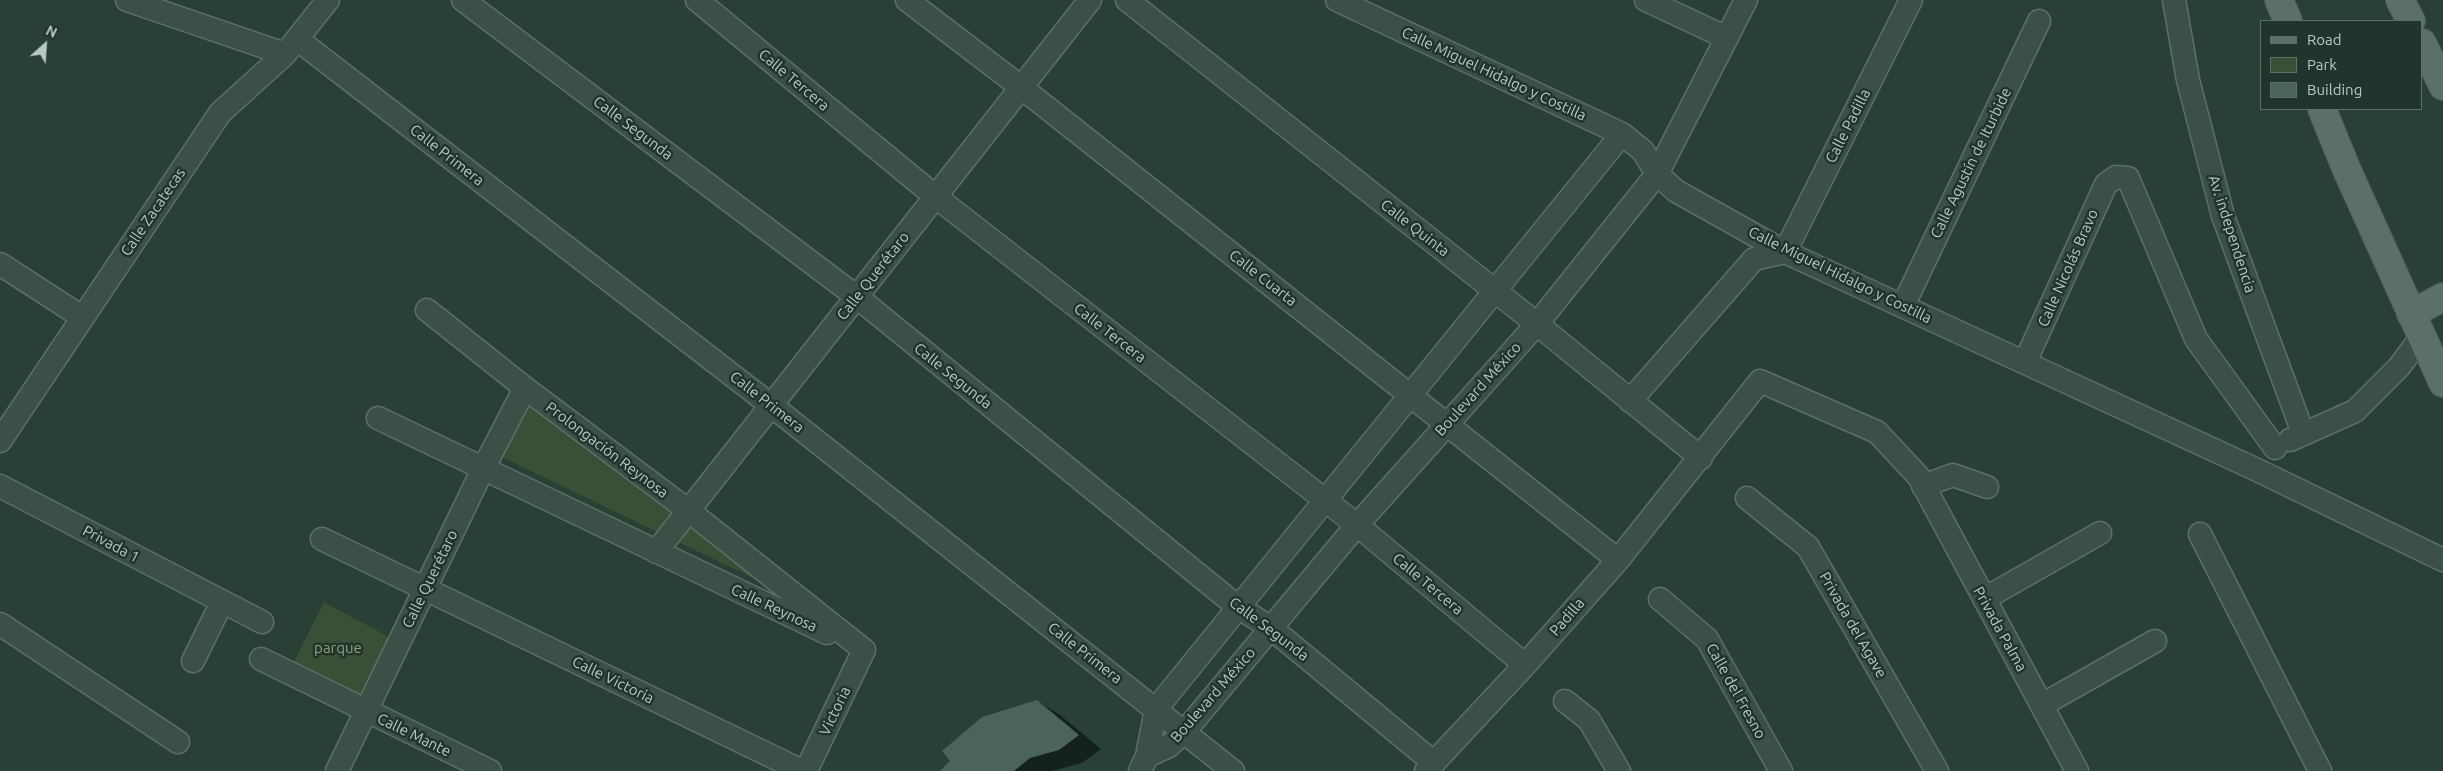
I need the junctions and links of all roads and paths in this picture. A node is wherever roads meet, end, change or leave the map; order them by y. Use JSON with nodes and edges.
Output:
{"nodes":[{"id":1,"x":127,"y":0,"type":"edge"},
{"id":2,"x":328,"y":0,"type":"edge"},
{"id":3,"x":463,"y":0,"type":"edge"},
{"id":4,"x":697,"y":0,"type":"edge"},
{"id":5,"x":906,"y":0,"type":"edge"},
{"id":6,"x":1090,"y":0,"type":"edge"},
{"id":7,"x":1127,"y":0,"type":"edge"},
{"id":8,"x":1337,"y":0,"type":"edge"},
{"id":9,"x":1646,"y":0,"type":"edge"},
{"id":10,"x":1746,"y":0,"type":"edge"},
{"id":11,"x":1911,"y":0,"type":"edge"},
{"id":12,"x":2174,"y":0,"type":"edge"},
{"id":13,"x":2279,"y":0,"type":"edge"},
{"id":14,"x":2400,"y":0,"type":"edge"},
{"id":15,"x":2288,"y":20,"type":"edge"},
{"id":16,"x":2410,"y":20,"type":"edge"},
{"id":17,"x":2039,"y":21,"type":"dead end"},
{"id":18,"x":1727,"y":38,"type":"junction"},
{"id":19,"x":2423,"y":45,"type":"edge"},
{"id":20,"x":291,"y":46,"type":"junction"},
{"id":21,"x":2443,"y":86,"type":"edge"},
{"id":22,"x":1022,"y":88,"type":"junction"},
{"id":23,"x":2322,"y":110,"type":"edge"},
{"id":24,"x":1622,"y":134,"type":"junction"},
{"id":25,"x":1657,"y":174,"type":"junction"},
{"id":26,"x":936,"y":197,"type":"junction"},
{"id":27,"x":1785,"y":252,"type":"junction"},
{"id":28,"x":0,"y":264,"type":"edge"},
{"id":29,"x":1494,"y":290,"type":"junction"},
{"id":30,"x":857,"y":297,"type":"junction"},
{"id":31,"x":2443,"y":297,"type":"edge"},
{"id":32,"x":1903,"y":306,"type":"junction"},
{"id":33,"x":427,"y":310,"type":"dead end"},
{"id":34,"x":82,"y":317,"type":"junction"},
{"id":35,"x":1537,"y":324,"type":"junction"},
{"id":36,"x":2416,"y":325,"type":"junction"},
{"id":37,"x":2025,"y":362,"type":"junction"},
{"id":38,"x":2443,"y":383,"type":"edge"},
{"id":39,"x":524,"y":388,"type":"junction"},
{"id":40,"x":1410,"y":394,"type":"junction"},
{"id":41,"x":1630,"y":401,"type":"junction"},
{"id":42,"x":772,"y":406,"type":"junction"},
{"id":43,"x":8,"y":414,"type":"edge"},
{"id":44,"x":378,"y":418,"type":"dead end"},
{"id":45,"x":1445,"y":425,"type":"junction"},
{"id":46,"x":2310,"y":431,"type":"junction"},
{"id":47,"x":0,"y":441,"type":"edge"},
{"id":48,"x":2275,"y":448,"type":"junction"},
{"id":49,"x":1701,"y":458,"type":"junction"},
{"id":50,"x":483,"y":469,"type":"junction"},
{"id":51,"x":2255,"y":469,"type":"junction"},
{"id":52,"x":0,"y":486,"type":"edge"},
{"id":53,"x":1923,"y":486,"type":"junction"},
{"id":54,"x":1987,"y":487,"type":"dead end"},
{"id":55,"x":1747,"y":498,"type":"dead end"},
{"id":56,"x":1325,"y":500,"type":"junction"},
{"id":57,"x":689,"y":512,"type":"junction"},
{"id":58,"x":1357,"y":525,"type":"junction"},
{"id":59,"x":2100,"y":533,"type":"dead end"},
{"id":60,"x":2200,"y":534,"type":"dead end"},
{"id":61,"x":322,"y":539,"type":"dead end"},
{"id":62,"x":656,"y":552,"type":"junction"},
{"id":63,"x":1618,"y":560,"type":"junction"},
{"id":64,"x":2443,"y":560,"type":"edge"},
{"id":65,"x":425,"y":589,"type":"junction"},
{"id":66,"x":1660,"y":599,"type":"dead end"},
{"id":67,"x":1984,"y":599,"type":"junction"},
{"id":68,"x":222,"y":602,"type":"junction"},
{"id":69,"x":1238,"y":607,"type":"junction"},
{"id":70,"x":262,"y":622,"type":"dead end"},
{"id":71,"x":0,"y":624,"type":"edge"},
{"id":72,"x":1271,"y":628,"type":"junction"},
{"id":73,"x":2155,"y":641,"type":"dead end"},
{"id":74,"x":864,"y":650,"type":"junction"},
{"id":75,"x":261,"y":660,"type":"dead end"},
{"id":76,"x":193,"y":661,"type":"dead end"},
{"id":77,"x":1525,"y":665,"type":"junction"},
{"id":78,"x":1565,"y":701,"type":"dead end"},
{"id":79,"x":2042,"y":705,"type":"junction"},
{"id":80,"x":1156,"y":709,"type":"junction"},
{"id":81,"x":366,"y":711,"type":"junction"},
{"id":82,"x":1185,"y":731,"type":"junction"},
{"id":83,"x":178,"y":742,"type":"dead end"},
{"id":84,"x":1143,"y":764,"type":"edge"},
{"id":85,"x":1430,"y":767,"type":"edge"},
{"id":86,"x":337,"y":771,"type":"edge"},
{"id":87,"x":490,"y":771,"type":"edge"},
{"id":88,"x":802,"y":771,"type":"edge"},
{"id":89,"x":806,"y":771,"type":"edge"},
{"id":90,"x":1233,"y":771,"type":"edge"},
{"id":91,"x":1619,"y":771,"type":"edge"},
{"id":92,"x":1780,"y":771,"type":"edge"},
{"id":93,"x":1937,"y":771,"type":"edge"},
{"id":94,"x":2077,"y":771,"type":"edge"},
{"id":95,"x":2320,"y":771,"type":"edge"}],
"edges":[{"from":1,"to":20,"type":"street","name":"Calle Primera"},
{"from":2,"to":20,"type":"street","name":"Calle Zacatecas"},
{"from":3,"to":30,"type":"street","name":"Calle Segunda"},
{"from":4,"to":26,"type":"street","name":"Calle Tercera"},
{"from":5,"to":22,"type":"street","name":"Calle Cuarta"},
{"from":6,"to":22,"type":"street","name":"Calle Querétaro"},
{"from":7,"to":29,"type":"street","name":"Calle Quinta"},
{"from":8,"to":24,"type":"street","name":"Calle Miguel Hidalgo y Costilla"},
{"from":9,"to":18,"type":"street"},
{"from":10,"to":18,"type":"street","name":"Boulevard México"},
{"from":11,"to":27,"type":"street","name":"Calle Padilla"},
{"from":12,"to":46,"type":"street","name":"Av. independencia"},
{"from":13,"to":15,"type":"main road"},
{"from":14,"to":16,"type":"main road"},
{"from":17,"to":32,"type":"street","name":"Calle Agustín de Iturbide"},
{"from":18,"to":25,"type":"street","name":"Boulevard México"},
{"from":19,"to":21,"type":"main road"},
{"from":20,"to":34,"type":"street","name":"Calle Zacatecas"},
{"from":20,"to":42,"type":"street","name":"Calle Primera"},
{"from":22,"to":26,"type":"street","name":"Calle Querétaro"},
{"from":22,"to":40,"type":"street","name":"Calle Cuarta"},
{"from":23,"to":36,"type":"main road"},
{"from":24,"to":25,"type":"street","name":"Calle Miguel Hidalgo y Costilla"},
{"from":24,"to":29,"type":"street","name":"Boulevard México"},
{"from":25,"to":27,"type":"street","name":"Calle Miguel Hidalgo y Costilla"},
{"from":25,"to":35,"type":"street","name":"Boulevard México"},
{"from":26,"to":30,"type":"street","name":"Calle Querétaro"},
{"from":26,"to":56,"type":"street","name":"Calle Tercera"},
{"from":27,"to":32,"type":"street","name":"Calle Miguel Hidalgo y Costilla"},
{"from":27,"to":41,"type":"street"},
{"from":28,"to":34,"type":"street"},
{"from":29,"to":35,"type":"street","name":"Calle Quinta"},
{"from":29,"to":40,"type":"street","name":"Boulevard México"},
{"from":30,"to":42,"type":"street","name":"Calle Querétaro"},
{"from":30,"to":69,"type":"street","name":"Calle Segunda"},
{"from":31,"to":36,"type":"main road"},
{"from":32,"to":37,"type":"street","name":"Calle Miguel Hidalgo y Costilla"},
{"from":33,"to":39,"type":"street","name":"Prolongación Reynosa"},
{"from":34,"to":43,"type":"street","name":"Calle Zacatecas"},
{"from":35,"to":41,"type":"street","name":"Calle Quinta"},
{"from":35,"to":45,"type":"street","name":"Boulevard México"},
{"from":36,"to":38,"type":"main road"},
{"from":36,"to":46,"type":"street"},
{"from":37,"to":48,"type":"street","name":"Calle Nicolás Bravo"},
{"from":37,"to":51,"type":"street","name":"Calle Miguel Hidalgo y Costilla"},
{"from":39,"to":50,"type":"street","name":"Calle Querétaro"},
{"from":39,"to":57,"type":"street","name":"Prolongación Reynosa"},
{"from":40,"to":45,"type":"street","name":"Calle Cuarta"},
{"from":40,"to":56,"type":"street","name":"Boulevard México"},
{"from":41,"to":49,"type":"street","name":"Calle Quinta"},
{"from":42,"to":57,"type":"street","name":"Calle Querétaro"},
{"from":42,"to":80,"type":"street","name":"Calle Primera"},
{"from":43,"to":47,"type":"street","name":"Calle Zacatecas"},
{"from":44,"to":50,"type":"street","name":"Calle Reynosa"},
{"from":45,"to":58,"type":"street","name":"Boulevard México"},
{"from":45,"to":63,"type":"street","name":"Calle Cuarta"},
{"from":46,"to":48,"type":"street"},
{"from":48,"to":51,"type":"street"},
{"from":49,"to":53,"type":"street","name":"Privada Palma"},
{"from":49,"to":63,"type":"street","name":"Padilla"},
{"from":50,"to":62,"type":"street","name":"Calle Reynosa"},
{"from":50,"to":65,"type":"street","name":"Calle Querétaro"},
{"from":51,"to":64,"type":"street","name":"Calle Miguel Hidalgo y Costilla"},
{"from":52,"to":68,"type":"street","name":"Privada 1"},
{"from":53,"to":54,"type":"street"},
{"from":53,"to":67,"type":"street","name":"Privada Palma"},
{"from":55,"to":93,"type":"street","name":"Privada del Agave"},
{"from":56,"to":58,"type":"street","name":"Calle Tercera"},
{"from":56,"to":69,"type":"street","name":"Boulevard México"},
{"from":57,"to":62,"type":"street","name":"Calle Querétaro"},
{"from":57,"to":74,"type":"street","name":"Calle Reynosa"},
{"from":58,"to":72,"type":"street","name":"Boulevard México"},
{"from":58,"to":77,"type":"street","name":"Calle Tercera"},
{"from":59,"to":67,"type":"street"},
{"from":60,"to":95,"type":"street"},
{"from":61,"to":65,"type":"street","name":"Calle Victoria"},
{"from":62,"to":74,"type":"street","name":"Calle Reynosa"},
{"from":63,"to":77,"type":"street","name":"Padilla"},
{"from":65,"to":81,"type":"street","name":"Calle Querétaro"},
{"from":65,"to":88,"type":"street","name":"Calle Victoria"},
{"from":66,"to":92,"type":"street","name":"Calle del Fresno"},
{"from":67,"to":79,"type":"street","name":"Privada Palma"},
{"from":68,"to":70,"type":"street","name":"Privada 1"},
{"from":68,"to":76,"type":"street"},
{"from":69,"to":72,"type":"street","name":"Calle Segunda"},
{"from":69,"to":80,"type":"street","name":"Boulevard México"},
{"from":71,"to":83,"type":"street"},
{"from":72,"to":82,"type":"street","name":"Boulevard México"},
{"from":72,"to":85,"type":"street","name":"Calle Segunda"},
{"from":73,"to":79,"type":"street"},
{"from":74,"to":89,"type":"street","name":"Victoria"},
{"from":75,"to":81,"type":"street","name":"Calle Mante"},
{"from":77,"to":85,"type":"street","name":"Padilla"},
{"from":78,"to":91,"type":"street"},
{"from":79,"to":94,"type":"street","name":"Privada Palma"},
{"from":80,"to":82,"type":"street","name":"Calle Primera"},
{"from":80,"to":84,"type":"street","name":"Boulevard México"},
{"from":81,"to":86,"type":"street","name":"Calle Querétaro"},
{"from":81,"to":87,"type":"street","name":"Calle Mante"},
{"from":82,"to":84,"type":"street","name":"Boulevard México"},
{"from":82,"to":90,"type":"street","name":"Calle Primera"}]}
